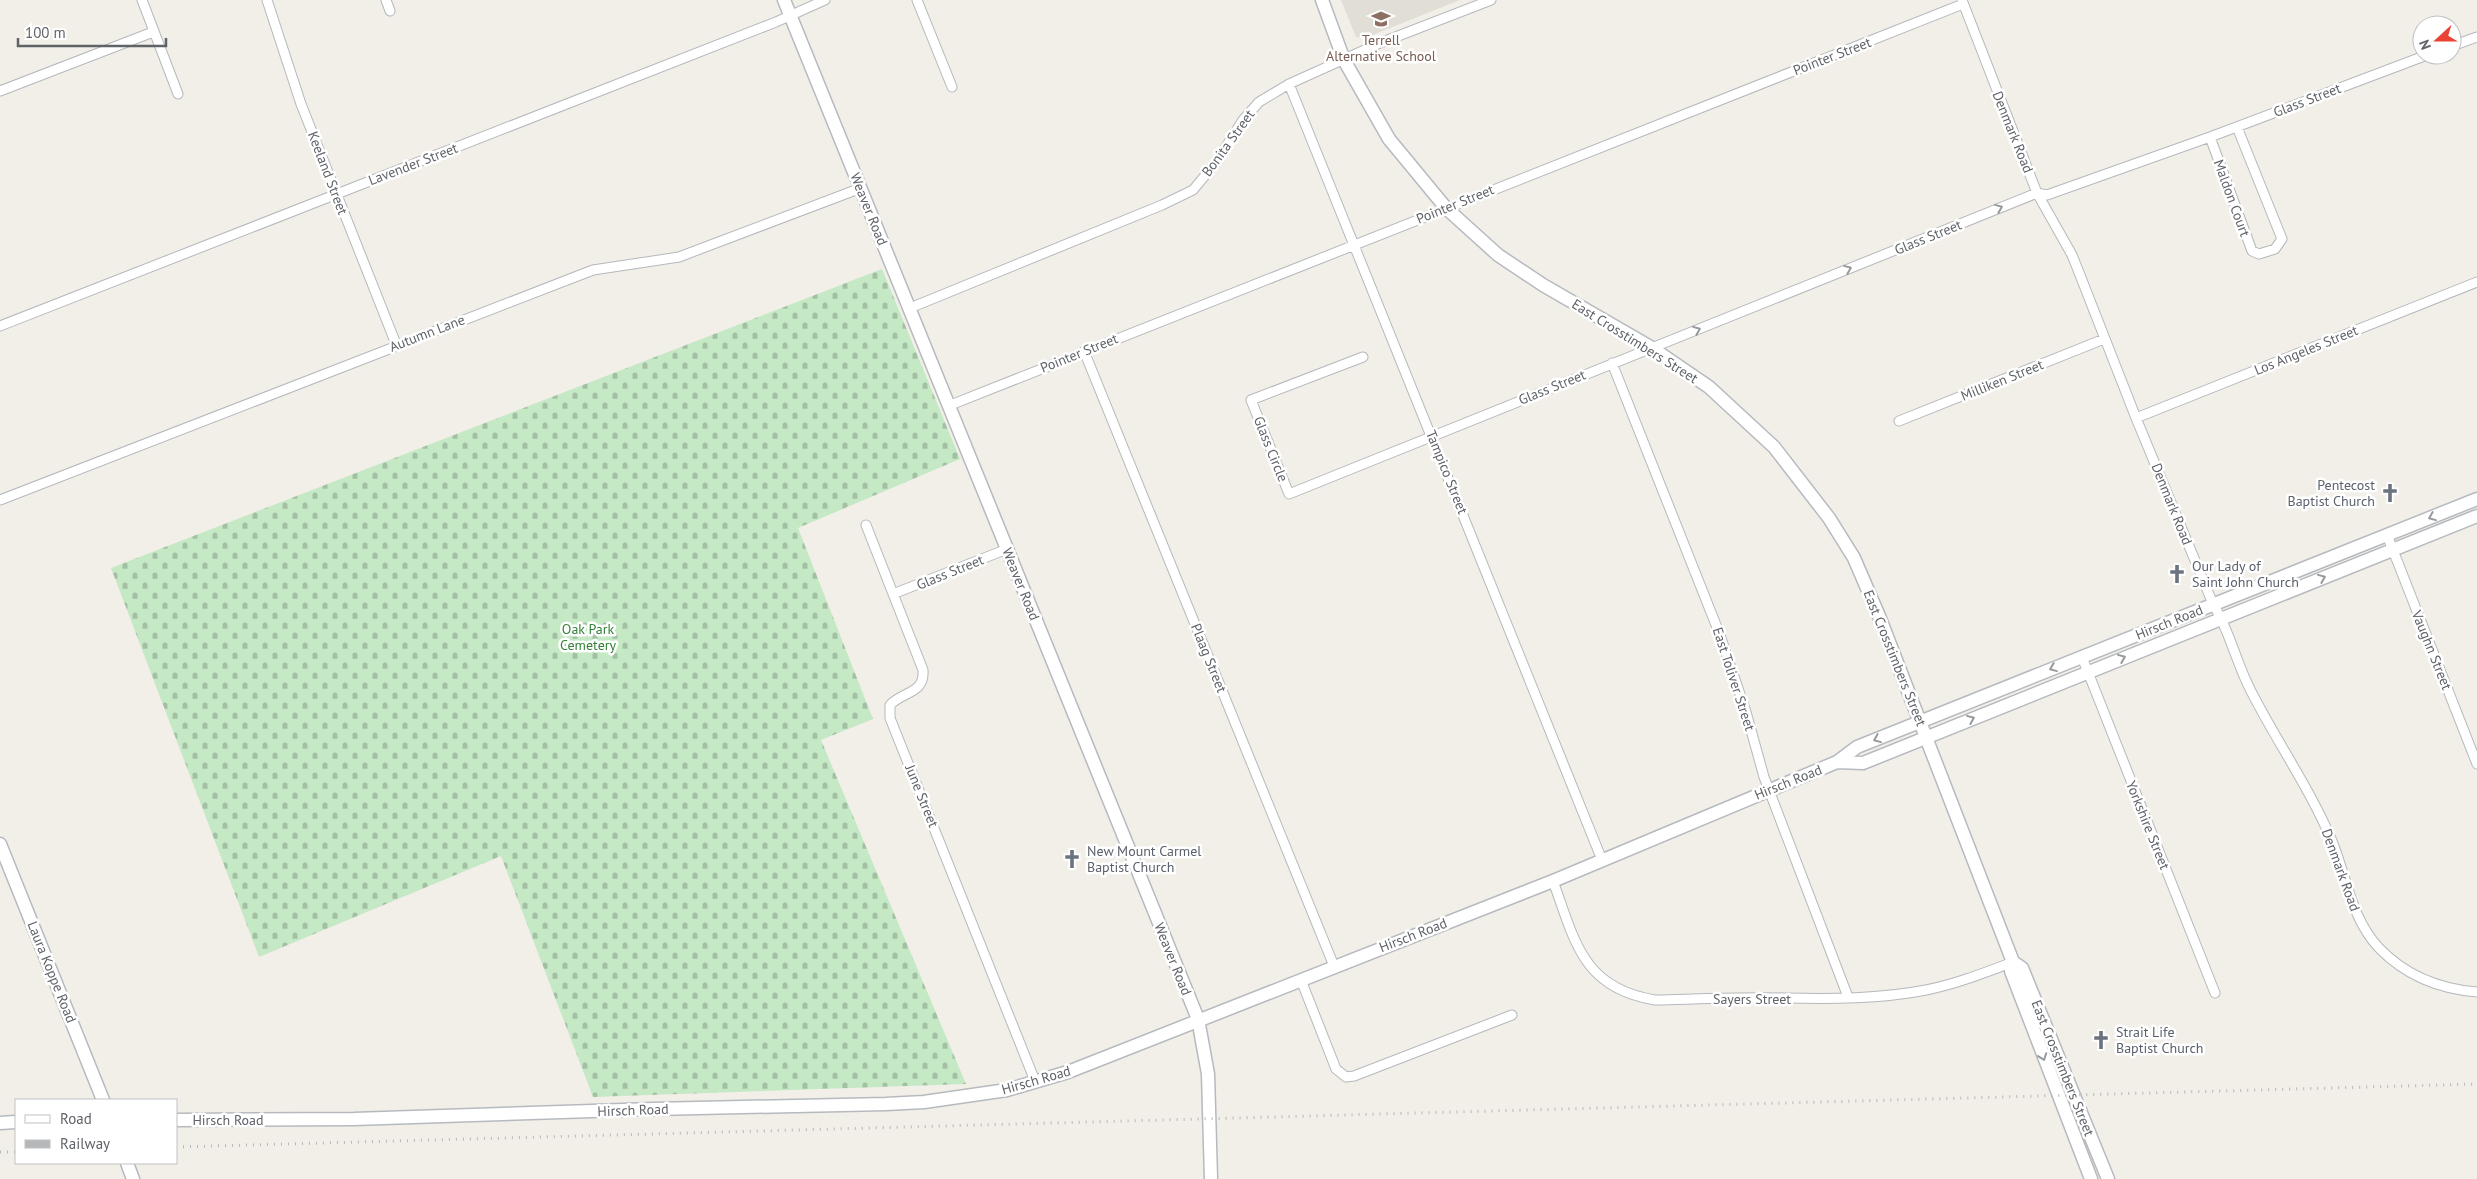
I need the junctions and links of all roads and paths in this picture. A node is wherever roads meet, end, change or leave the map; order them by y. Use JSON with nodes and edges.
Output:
{"nodes":[{"id":1,"x":142,"y":0,"type":"edge"},
{"id":2,"x":267,"y":0,"type":"edge"},
{"id":3,"x":386,"y":0,"type":"edge"},
{"id":4,"x":784,"y":0,"type":"edge"},
{"id":5,"x":825,"y":0,"type":"edge"},
{"id":6,"x":917,"y":0,"type":"edge"},
{"id":7,"x":1322,"y":0,"type":"edge"},
{"id":8,"x":1491,"y":0,"type":"edge"},
{"id":9,"x":1962,"y":2,"type":"edge"},
{"id":10,"x":390,"y":11,"type":"dead end"},
{"id":11,"x":790,"y":16,"type":"junction"},
{"id":12,"x":153,"y":32,"type":"junction"},
{"id":13,"x":2477,"y":36,"type":"edge"},
{"id":14,"x":2462,"y":42,"type":"edge"},
{"id":15,"x":1344,"y":60,"type":"junction"},
{"id":16,"x":2412,"y":61,"type":"edge"},
{"id":17,"x":1290,"y":84,"type":"junction"},
{"id":18,"x":952,"y":88,"type":"dead end"},
{"id":19,"x":0,"y":91,"type":"edge"},
{"id":20,"x":178,"y":94,"type":"dead end"},
{"id":21,"x":2237,"y":127,"type":"junction"},
{"id":22,"x":2210,"y":137,"type":"junction"},
{"id":23,"x":861,"y":188,"type":"junction"},
{"id":24,"x":2037,"y":193,"type":"junction"},
{"id":25,"x":336,"y":194,"type":"junction"},
{"id":26,"x":1446,"y":208,"type":"junction"},
{"id":27,"x":1354,"y":244,"type":"junction"},
{"id":28,"x":2477,"y":282,"type":"edge"},
{"id":29,"x":910,"y":308,"type":"junction"},
{"id":30,"x":0,"y":326,"type":"edge"},
{"id":31,"x":2104,"y":339,"type":"junction"},
{"id":32,"x":396,"y":344,"type":"junction"},
{"id":33,"x":1652,"y":348,"type":"junction"},
{"id":34,"x":1084,"y":351,"type":"junction"},
{"id":35,"x":1363,"y":357,"type":"dead end"},
{"id":36,"x":1612,"y":363,"type":"junction"},
{"id":37,"x":948,"y":406,"type":"junction"},
{"id":38,"x":2136,"y":418,"type":"junction"},
{"id":39,"x":1900,"y":420,"type":"dead end"},
{"id":40,"x":1432,"y":435,"type":"junction"},
{"id":41,"x":2477,"y":499,"type":"edge"},
{"id":42,"x":0,"y":500,"type":"edge"},
{"id":43,"x":2477,"y":516,"type":"edge"},
{"id":44,"x":866,"y":525,"type":"dead end"},
{"id":45,"x":2387,"y":535,"type":"junction"},
{"id":46,"x":1007,"y":549,"type":"junction"},
{"id":47,"x":2392,"y":550,"type":"junction"},
{"id":48,"x":893,"y":594,"type":"junction"},
{"id":49,"x":2213,"y":604,"type":"junction"},
{"id":50,"x":2222,"y":618,"type":"junction"},
{"id":51,"x":2082,"y":657,"type":"junction"},
{"id":52,"x":2088,"y":672,"type":"junction"},
{"id":53,"x":1920,"y":722,"type":"junction"},
{"id":54,"x":1926,"y":737,"type":"junction"},
{"id":55,"x":1837,"y":762,"type":"junction"},
{"id":56,"x":2477,"y":764,"type":"edge"},
{"id":57,"x":1768,"y":790,"type":"junction"},
{"id":58,"x":0,"y":844,"type":"edge"},
{"id":59,"x":1602,"y":860,"type":"junction"},
{"id":60,"x":1553,"y":881,"type":"junction"},
{"id":61,"x":2013,"y":962,"type":"junction"},
{"id":62,"x":1334,"y":966,"type":"junction"},
{"id":63,"x":1300,"y":980,"type":"junction"},
{"id":64,"x":2477,"y":992,"type":"edge"},
{"id":65,"x":2215,"y":993,"type":"dead end"},
{"id":66,"x":1848,"y":997,"type":"junction"},
{"id":67,"x":1512,"y":1015,"type":"dead end"},
{"id":68,"x":1198,"y":1019,"type":"junction"},
{"id":69,"x":1034,"y":1081,"type":"junction"},
{"id":70,"x":103,"y":1099,"type":"edge"},
{"id":71,"x":178,"y":1120,"type":"edge"},
{"id":72,"x":15,"y":1122,"type":"edge"},
{"id":73,"x":0,"y":1123,"type":"edge"},
{"id":74,"x":127,"y":1164,"type":"edge"},
{"id":75,"x":133,"y":1179,"type":"edge"},
{"id":76,"x":1211,"y":1179,"type":"edge"},
{"id":77,"x":2090,"y":1179,"type":"edge"},
{"id":78,"x":2108,"y":1179,"type":"edge"}],
"edges":[{"from":1,"to":12,"type":"street"},
{"from":2,"to":25,"type":"street","name":"Keeland Street"},
{"from":3,"to":10,"type":"street"},
{"from":4,"to":11,"type":"main road","name":"Weaver Road"},
{"from":5,"to":11,"type":"street","name":"Lavender Street"},
{"from":6,"to":18,"type":"street"},
{"from":7,"to":15,"type":"main road","name":"East Crosstimbers Street"},
{"from":8,"to":15,"type":"street","name":"Bonita Street"},
{"from":9,"to":24,"type":"street","name":"Denmark Road"},
{"from":9,"to":26,"type":"street","name":"Pointer Street"},
{"from":11,"to":23,"type":"main road","name":"Weaver Road"},
{"from":11,"to":25,"type":"street","name":"Lavender Street"},
{"from":12,"to":19,"type":"street"},
{"from":12,"to":20,"type":"street"},
{"from":13,"to":14,"type":"street"},
{"from":15,"to":17,"type":"street","name":"Bonita Street"},
{"from":15,"to":26,"type":"main road","name":"East Crosstimbers Street"},
{"from":16,"to":21,"type":"street","name":"Glass Street"},
{"from":17,"to":27,"type":"street","name":"Tampico Street"},
{"from":17,"to":29,"type":"street","name":"Bonita Street"},
{"from":21,"to":22,"type":"street","name":"Glass Street"},
{"from":21,"to":22,"type":"street","name":"Maldon Court"},
{"from":22,"to":24,"type":"street","name":"Glass Street"},
{"from":23,"to":29,"type":"main road","name":"Weaver Road"},
{"from":23,"to":32,"type":"street","name":"Autumn Lane"},
{"from":24,"to":31,"type":"street","name":"Denmark Road"},
{"from":33,"to":24,"type":"street","name":"Glass Street","one_way":true},
{"from":25,"to":30,"type":"street","name":"Lavender Street"},
{"from":25,"to":32,"type":"street","name":"Keeland Street"},
{"from":26,"to":27,"type":"street","name":"Pointer Street"},
{"from":26,"to":33,"type":"main road","name":"East Crosstimbers Street"},
{"from":27,"to":34,"type":"street","name":"Pointer Street"},
{"from":27,"to":40,"type":"street","name":"Tampico Street"},
{"from":28,"to":38,"type":"street","name":"Los Angeles Street"},
{"from":29,"to":37,"type":"main road","name":"Weaver Road"},
{"from":31,"to":38,"type":"street","name":"Denmark Road"},
{"from":31,"to":39,"type":"street","name":"Milliken Street"},
{"from":32,"to":42,"type":"street","name":"Autumn Lane"},
{"from":33,"to":36,"type":"street","name":"Glass Street"},
{"from":33,"to":53,"type":"main road","name":"East Crosstimbers Street"},
{"from":34,"to":37,"type":"street","name":"Pointer Street"},
{"from":34,"to":62,"type":"street","name":"Plaag Street"},
{"from":35,"to":40,"type":"street","name":"Glass Circle"},
{"from":36,"to":40,"type":"street","name":"Glass Street"},
{"from":36,"to":57,"type":"street","name":"East Toliver Street"},
{"from":37,"to":46,"type":"main road","name":"Weaver Road"},
{"from":38,"to":49,"type":"street","name":"Denmark Road"},
{"from":40,"to":59,"type":"street","name":"Tampico Street"},
{"from":41,"to":45,"type":"main road","name":"Hirsch Road","one_way":true},
{"from":43,"to":47,"type":"main road","name":"Hirsch Road"},
{"from":44,"to":48,"type":"street","name":"June Street"},
{"from":45,"to":47,"type":"street","name":"Vaughn Street"},
{"from":45,"to":49,"type":"main road","name":"Hirsch Road"},
{"from":46,"to":48,"type":"street","name":"Glass Street"},
{"from":46,"to":68,"type":"main road","name":"Weaver Road"},
{"from":50,"to":47,"type":"main road","name":"Hirsch Road","one_way":true},
{"from":47,"to":56,"type":"street","name":"Vaughn Street"},
{"from":48,"to":69,"type":"street","name":"June Street"},
{"from":49,"to":50,"type":"street","name":"Denmark Road"},
{"from":49,"to":51,"type":"main road","name":"Hirsch Road"},
{"from":52,"to":50,"type":"main road","name":"Hirsch Road","one_way":true},
{"from":50,"to":64,"type":"street","name":"Denmark Road"},
{"from":51,"to":52,"type":"street","name":"Yorkshire Street"},
{"from":51,"to":53,"type":"main road","name":"Hirsch Road","one_way":true},
{"from":54,"to":52,"type":"main road","name":"Hirsch Road","one_way":true},
{"from":52,"to":65,"type":"street","name":"Yorkshire Street"},
{"from":53,"to":54,"type":"main road","name":"East Crosstimbers Street"},
{"from":53,"to":55,"type":"main road","name":"Hirsch Road","one_way":true},
{"from":54,"to":55,"type":"main road","name":"Hirsch Road"},
{"from":54,"to":61,"type":"main road","name":"East Crosstimbers Street"},
{"from":55,"to":57,"type":"main road","name":"Hirsch Road"},
{"from":57,"to":59,"type":"main road","name":"Hirsch Road"},
{"from":57,"to":66,"type":"street","name":"East Toliver Street"},
{"from":58,"to":70,"type":"main road","name":"Laura Koppe Road"},
{"from":59,"to":60,"type":"main road","name":"Hirsch Road"},
{"from":60,"to":62,"type":"main road","name":"Hirsch Road"},
{"from":60,"to":66,"type":"street","name":"Sayers Street"},
{"from":61,"to":66,"type":"street","name":"Sayers Street"},
{"from":61,"to":77,"type":"main road","name":"East Crosstimbers Street","one_way":true},
{"from":61,"to":78,"type":"main road","name":"East Crosstimbers Street"},
{"from":62,"to":63,"type":"main road","name":"Hirsch Road"},
{"from":63,"to":67,"type":"street"},
{"from":63,"to":68,"type":"main road","name":"Hirsch Road"},
{"from":68,"to":69,"type":"main road","name":"Hirsch Road"},
{"from":68,"to":76,"type":"main road","name":"Weaver Road"},
{"from":69,"to":71,"type":"main road","name":"Hirsch Road"},
{"from":72,"to":73,"type":"main road"},
{"from":74,"to":75,"type":"main road"}]}
